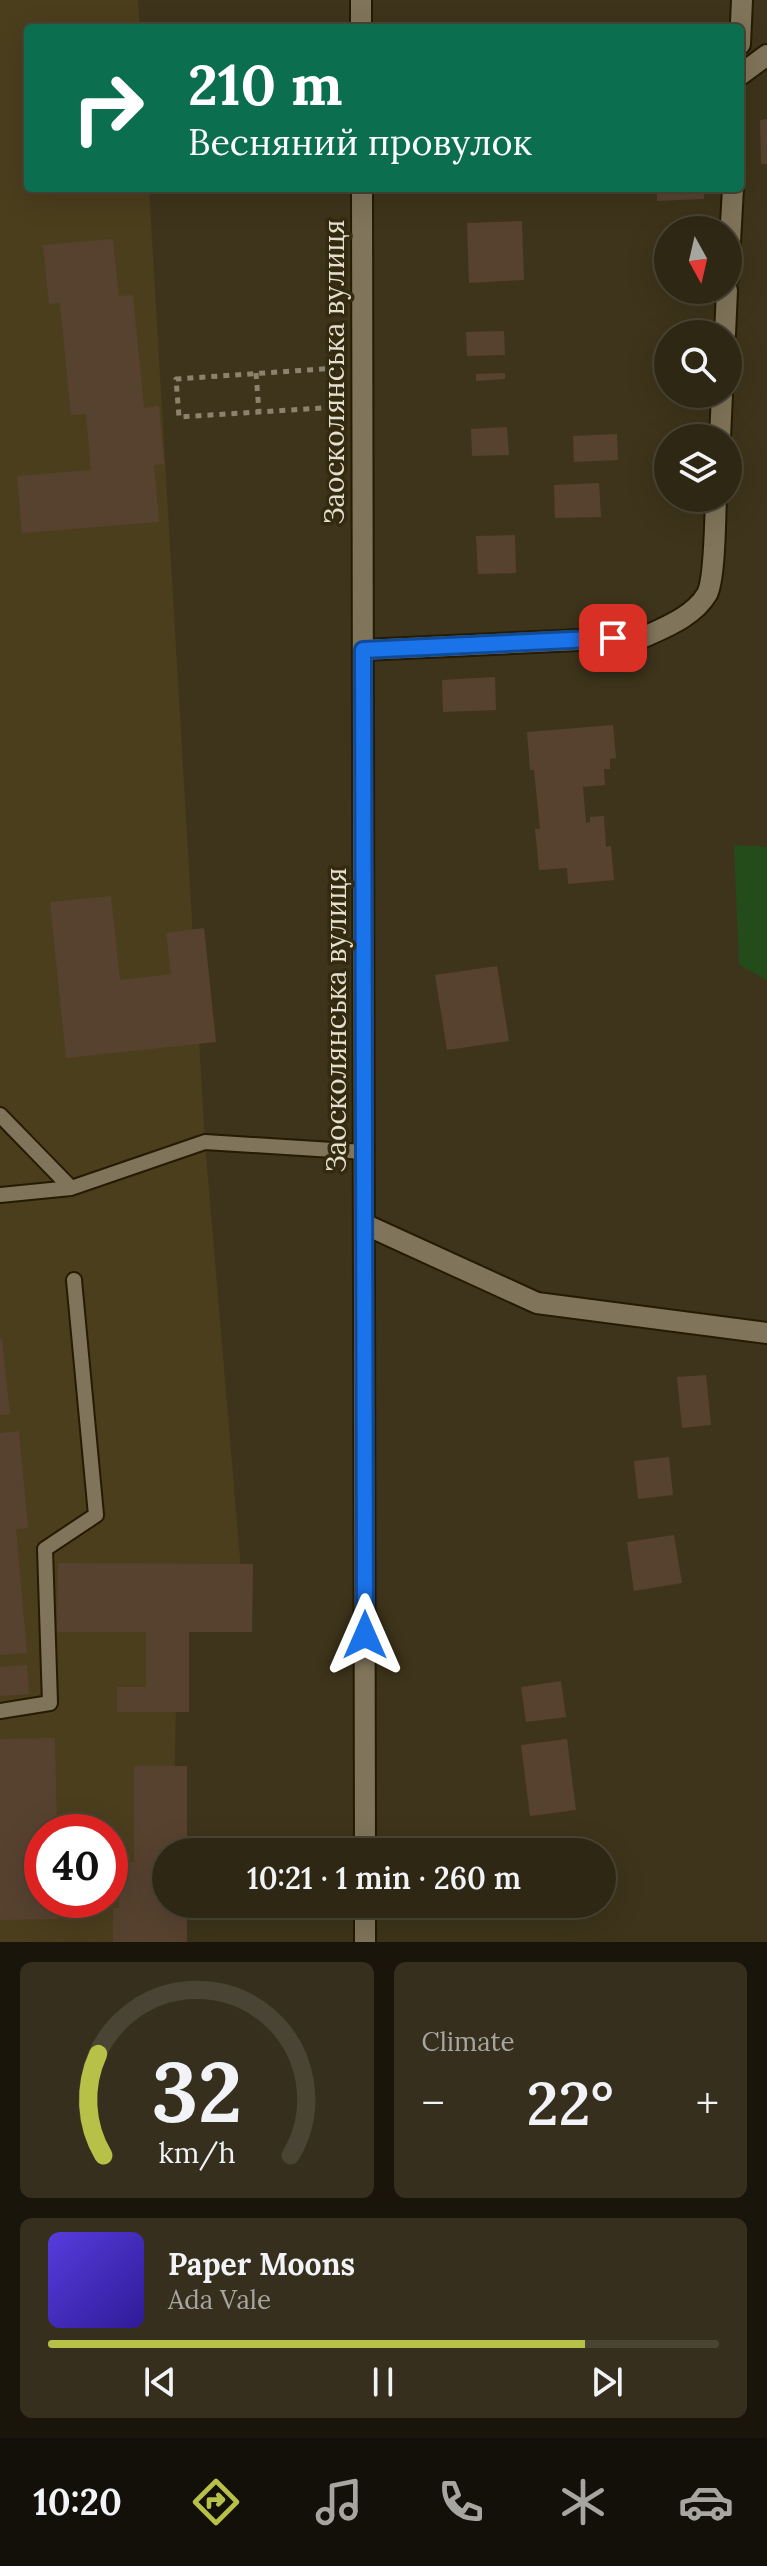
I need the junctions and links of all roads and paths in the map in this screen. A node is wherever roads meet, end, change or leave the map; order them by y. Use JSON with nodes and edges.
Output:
{"nodes":[{"id":1,"x":361,"y":0,"type":"edge"},
{"id":2,"x":742,"y":0,"type":"edge"},
{"id":3,"x":361,"y":24,"type":"edge"},
{"id":4,"x":741,"y":24,"type":"edge"},
{"id":5,"x":767,"y":55,"type":"edge"},
{"id":6,"x":744,"y":72,"type":"edge"},
{"id":7,"x":767,"y":74,"type":"edge"},
{"id":8,"x":744,"y":75,"type":"edge"},
{"id":9,"x":362,"y":192,"type":"edge"},
{"id":10,"x":733,"y":192,"type":"edge"},
{"id":11,"x":731,"y":216,"type":"edge"},
{"id":12,"x":362,"y":366,"type":"junction"},
{"id":13,"x":256,"y":373,"type":"junction"},
{"id":14,"x":363,"y":406,"type":"junction"},
{"id":15,"x":259,"y":412,"type":"junction"},
{"id":16,"x":715,"y":512,"type":"edge"},
{"id":17,"x":363,"y":650,"type":"junction"},
{"id":18,"x":0,"y":1115,"type":"edge"},
{"id":19,"x":364,"y":1152,"type":"junction"},
{"id":20,"x":71,"y":1188,"type":"junction"},
{"id":21,"x":0,"y":1195,"type":"edge"},
{"id":22,"x":364,"y":1224,"type":"junction"},
{"id":23,"x":74,"y":1280,"type":"dead end"},
{"id":24,"x":767,"y":1333,"type":"edge"},
{"id":25,"x":0,"y":1711,"type":"edge"},
{"id":26,"x":365,"y":1838,"type":"edge"},
{"id":27,"x":365,"y":1918,"type":"edge"},
{"id":28,"x":365,"y":1942,"type":"edge"}],
"edges":[{"from":1,"to":3,"type":"street"},
{"from":2,"to":4,"type":"street"},
{"from":5,"to":6,"type":"street"},
{"from":7,"to":8,"type":"street"},
{"from":9,"to":12,"type":"street","name":"Заосколянська вулиця"},
{"from":10,"to":11,"type":"street"},
{"from":12,"to":13,"type":"path"},
{"from":12,"to":14,"type":"street","name":"Заосколянська вулиця"},
{"from":13,"to":15,"type":"path"},
{"from":13,"to":15,"type":"path"},
{"from":14,"to":15,"type":"path"},
{"from":14,"to":17,"type":"street","name":"Заосколянська вулиця"},
{"from":16,"to":17,"type":"street"},
{"from":17,"to":19,"type":"street","name":"Заосколянська вулиця"},
{"from":18,"to":20,"type":"lane"},
{"from":19,"to":20,"type":"lane"},
{"from":19,"to":22,"type":"street","name":"Заосколянська вулиця"},
{"from":20,"to":21,"type":"lane"},
{"from":22,"to":24,"type":"street"},
{"from":22,"to":26,"type":"street","name":"Заосколянська вулиця"},
{"from":23,"to":25,"type":"lane"},
{"from":27,"to":28,"type":"street"}]}
